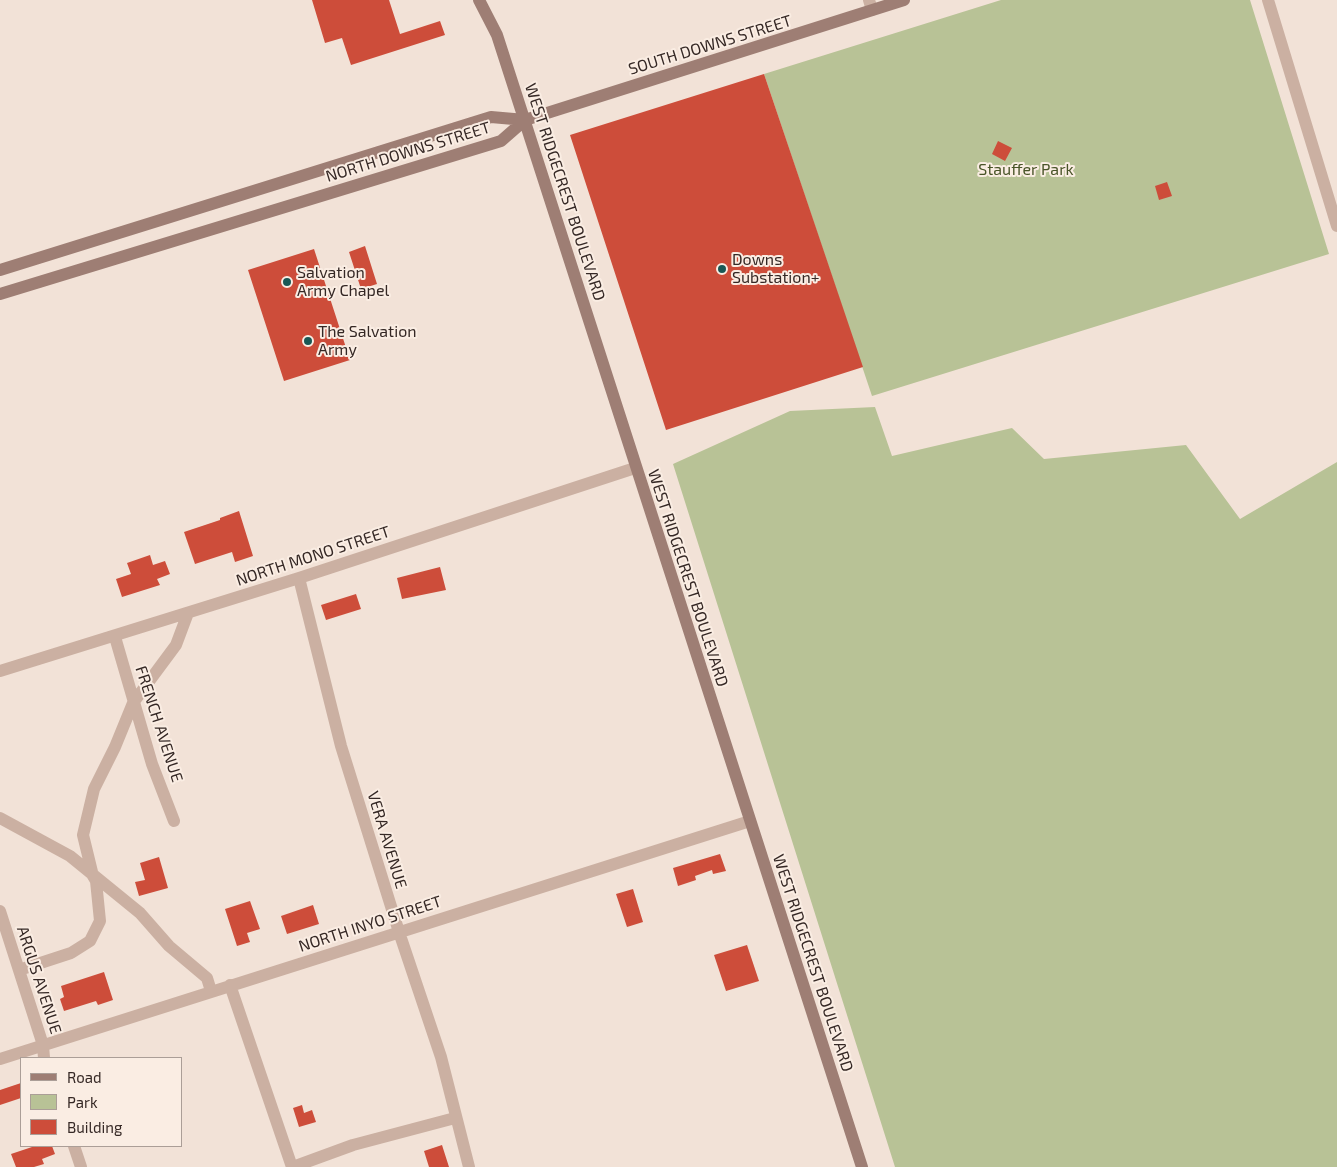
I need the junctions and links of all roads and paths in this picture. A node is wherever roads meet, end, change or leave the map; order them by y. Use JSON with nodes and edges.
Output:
{"nodes":[{"id":1,"x":479,"y":0,"type":"edge"},
{"id":2,"x":904,"y":0,"type":"edge"},
{"id":3,"x":1268,"y":0,"type":"edge"},
{"id":4,"x":870,"y":5,"type":"edge"},
{"id":5,"x":525,"y":120,"type":"junction"},
{"id":6,"x":1337,"y":226,"type":"edge"},
{"id":7,"x":0,"y":270,"type":"edge"},
{"id":8,"x":0,"y":294,"type":"edge"},
{"id":9,"x":635,"y":468,"type":"junction"},
{"id":10,"x":299,"y":578,"type":"junction"},
{"id":11,"x":188,"y":613,"type":"junction"},
{"id":12,"x":115,"y":637,"type":"junction"},
{"id":13,"x":0,"y":671,"type":"edge"},
{"id":14,"x":133,"y":703,"type":"junction"},
{"id":15,"x":0,"y":818,"type":"edge"},
{"id":16,"x":174,"y":821,"type":"dead end"},
{"id":17,"x":750,"y":821,"type":"junction"},
{"id":18,"x":93,"y":876,"type":"junction"},
{"id":19,"x":0,"y":911,"type":"edge"},
{"id":20,"x":399,"y":932,"type":"junction"},
{"id":21,"x":19,"y":970,"type":"junction"},
{"id":22,"x":230,"y":985,"type":"junction"},
{"id":23,"x":211,"y":991,"type":"junction"},
{"id":24,"x":43,"y":1045,"type":"junction"},
{"id":25,"x":44,"y":1057,"type":"edge"},
{"id":26,"x":0,"y":1059,"type":"edge"},
{"id":27,"x":455,"y":1118,"type":"junction"},
{"id":28,"x":74,"y":1147,"type":"edge"},
{"id":29,"x":81,"y":1167,"type":"edge"},
{"id":30,"x":292,"y":1167,"type":"edge"},
{"id":31,"x":469,"y":1167,"type":"edge"},
{"id":32,"x":862,"y":1167,"type":"edge"}],
"edges":[{"from":1,"to":5,"type":"main road","name":"WEST RIDGECREST BOULEVARD"},
{"from":2,"to":4,"type":"main road","name":"SOUTH DOWNS STREET"},
{"from":3,"to":6,"type":"street"},
{"from":4,"to":5,"type":"main road","name":"SOUTH DOWNS STREET"},
{"from":5,"to":7,"type":"main road","name":"NORTH DOWNS STREET"},
{"from":5,"to":8,"type":"main road","name":"NORTH DOWNS STREET"},
{"from":5,"to":9,"type":"main road","name":"WEST RIDGECREST BOULEVARD"},
{"from":9,"to":10,"type":"street","name":"NORTH MONO STREET"},
{"from":9,"to":17,"type":"main road","name":"WEST RIDGECREST BOULEVARD"},
{"from":10,"to":11,"type":"street","name":"NORTH MONO STREET"},
{"from":10,"to":20,"type":"street","name":"VERA AVENUE"},
{"from":11,"to":12,"type":"street","name":"NORTH MONO STREET"},
{"from":11,"to":14,"type":"street"},
{"from":12,"to":13,"type":"street","name":"NORTH MONO STREET"},
{"from":12,"to":14,"type":"street","name":"FRENCH AVENUE"},
{"from":14,"to":16,"type":"street","name":"FRENCH AVENUE"},
{"from":14,"to":18,"type":"street"},
{"from":15,"to":18,"type":"street"},
{"from":17,"to":20,"type":"street","name":"NORTH INYO STREET"},
{"from":17,"to":32,"type":"main road","name":"WEST RIDGECREST BOULEVARD"},
{"from":18,"to":21,"type":"street"},
{"from":18,"to":23,"type":"street"},
{"from":19,"to":21,"type":"street","name":"ARGUS AVENUE"},
{"from":20,"to":22,"type":"street","name":"NORTH INYO STREET"},
{"from":20,"to":27,"type":"street","name":"VERA AVENUE"},
{"from":21,"to":24,"type":"street","name":"ARGUS AVENUE"},
{"from":22,"to":23,"type":"street","name":"NORTH INYO STREET"},
{"from":22,"to":30,"type":"street"},
{"from":23,"to":24,"type":"street","name":"NORTH INYO STREET"},
{"from":24,"to":25,"type":"street","name":"ARGUS AVENUE"},
{"from":24,"to":26,"type":"street","name":"NORTH INYO STREET"},
{"from":27,"to":30,"type":"street"},
{"from":27,"to":31,"type":"street","name":"VERA AVENUE"},
{"from":28,"to":29,"type":"street"}]}
